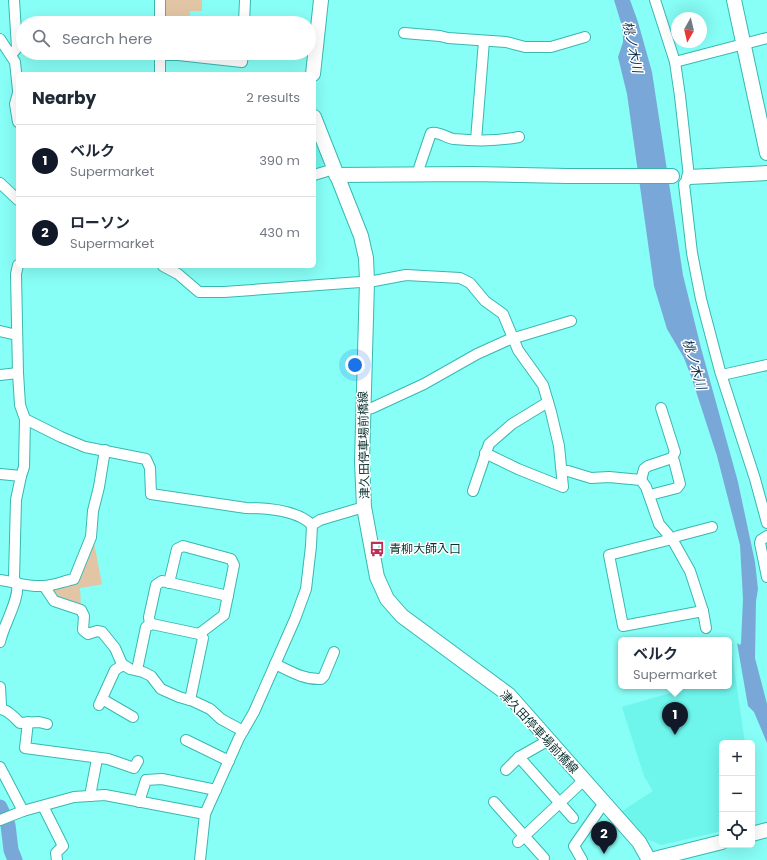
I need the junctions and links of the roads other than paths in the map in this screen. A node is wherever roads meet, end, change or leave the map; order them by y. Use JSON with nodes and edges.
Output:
{"nodes":[{"id":1,"x":14,"y":0,"type":"edge"},
{"id":2,"x":160,"y":0,"type":"edge"},
{"id":3,"x":245,"y":0,"type":"edge"},
{"id":4,"x":321,"y":0,"type":"edge"},
{"id":5,"x":655,"y":0,"type":"edge"},
{"id":6,"x":734,"y":0,"type":"edge"},
{"id":7,"x":160,"y":16,"type":"edge"},
{"id":8,"x":244,"y":16,"type":"edge"},
{"id":9,"x":16,"y":32,"type":"edge"},
{"id":10,"x":404,"y":33,"type":"dead end"},
{"id":11,"x":585,"y":37,"type":"dead end"},
{"id":12,"x":767,"y":38,"type":"edge"},
{"id":13,"x":0,"y":39,"type":"edge"},
{"id":14,"x":316,"y":41,"type":"edge"},
{"id":15,"x":484,"y":41,"type":"junction"},
{"id":16,"x":744,"y":44,"type":"junction"},
{"id":17,"x":16,"y":49,"type":"edge"},
{"id":18,"x":11,"y":56,"type":"junction"},
{"id":19,"x":160,"y":60,"type":"edge"},
{"id":20,"x":224,"y":60,"type":"edge"},
{"id":21,"x":242,"y":60,"type":"edge"},
{"id":22,"x":314,"y":60,"type":"edge"},
{"id":23,"x":675,"y":62,"type":"junction"},
{"id":24,"x":16,"y":72,"type":"edge"},
{"id":25,"x":160,"y":72,"type":"edge"},
{"id":26,"x":312,"y":72,"type":"edge"},
{"id":27,"x":763,"y":113,"type":"edge"},
{"id":28,"x":316,"y":122,"type":"edge"},
{"id":29,"x":519,"y":137,"type":"dead end"},
{"id":30,"x":476,"y":140,"type":"junction"},
{"id":31,"x":767,"y":153,"type":"edge"},
{"id":32,"x":335,"y":172,"type":"junction"},
{"id":33,"x":767,"y":173,"type":"edge"},
{"id":34,"x":417,"y":174,"type":"junction"},
{"id":35,"x":316,"y":175,"type":"edge"},
{"id":36,"x":672,"y":176,"type":"joint"},
{"id":37,"x":689,"y":176,"type":"junction"},
{"id":38,"x":0,"y":183,"type":"edge"},
{"id":39,"x":16,"y":198,"type":"edge"},
{"id":40,"x":17,"y":268,"type":"edge"},
{"id":41,"x":167,"y":268,"type":"edge"},
{"id":42,"x":367,"y":281,"type":"junction"},
{"id":43,"x":571,"y":320,"type":"dead end"},
{"id":44,"x":0,"y":332,"type":"edge"},
{"id":45,"x":17,"y":335,"type":"junction"},
{"id":46,"x":513,"y":339,"type":"junction"},
{"id":47,"x":767,"y":365,"type":"edge"},
{"id":48,"x":18,"y":373,"type":"junction"},
{"id":49,"x":0,"y":375,"type":"edge"},
{"id":50,"x":722,"y":375,"type":"junction"},
{"id":51,"x":548,"y":402,"type":"junction"},
{"id":52,"x":662,"y":408,"type":"dead end"},
{"id":53,"x":362,"y":410,"type":"junction"},
{"id":54,"x":25,"y":418,"type":"junction"},
{"id":55,"x":105,"y":450,"type":"junction"},
{"id":56,"x":485,"y":453,"type":"junction"},
{"id":57,"x":672,"y":458,"type":"junction"},
{"id":58,"x":563,"y":471,"type":"junction"},
{"id":59,"x":0,"y":474,"type":"edge"},
{"id":60,"x":20,"y":476,"type":"junction"},
{"id":61,"x":641,"y":480,"type":"junction"},
{"id":62,"x":472,"y":491,"type":"dead end"},
{"id":63,"x":650,"y":496,"type":"junction"},
{"id":64,"x":364,"y":507,"type":"junction"},
{"id":65,"x":767,"y":523,"type":"edge"},
{"id":66,"x":312,"y":525,"type":"junction"},
{"id":67,"x":712,"y":526,"type":"dead end"},
{"id":68,"x":767,"y":536,"type":"edge"},
{"id":69,"x":672,"y":539,"type":"junction"},
{"id":70,"x":767,"y":577,"type":"edge"},
{"id":71,"x":0,"y":580,"type":"edge"},
{"id":72,"x":169,"y":583,"type":"junction"},
{"id":73,"x":17,"y":584,"type":"junction"},
{"id":74,"x":44,"y":586,"type":"junction"},
{"id":75,"x":228,"y":596,"type":"junction"},
{"id":76,"x":703,"y":611,"type":"junction"},
{"id":77,"x":150,"y":625,"type":"junction"},
{"id":78,"x":706,"y":628,"type":"dead end"},
{"id":79,"x":199,"y":634,"type":"junction"},
{"id":80,"x":0,"y":642,"type":"edge"},
{"id":81,"x":334,"y":652,"type":"dead end"},
{"id":82,"x":275,"y":664,"type":"junction"},
{"id":83,"x":123,"y":665,"type":"junction"},
{"id":84,"x":137,"y":670,"type":"junction"},
{"id":85,"x":0,"y":687,"type":"edge"},
{"id":86,"x":190,"y":700,"type":"junction"},
{"id":87,"x":0,"y":708,"type":"edge"},
{"id":88,"x":133,"y":717,"type":"dead end"},
{"id":89,"x":28,"y":722,"type":"junction"},
{"id":90,"x":47,"y":724,"type":"dead end"},
{"id":91,"x":243,"y":731,"type":"junction"},
{"id":92,"x":186,"y":740,"type":"dead end"},
{"id":93,"x":549,"y":740,"type":"junction"},
{"id":94,"x":519,"y":757,"type":"junction"},
{"id":95,"x":96,"y":759,"type":"junction"},
{"id":96,"x":138,"y":761,"type":"dead end"},
{"id":97,"x":229,"y":761,"type":"junction"},
{"id":98,"x":0,"y":767,"type":"edge"},
{"id":99,"x":506,"y":770,"type":"dead end"},
{"id":100,"x":584,"y":780,"type":"junction"},
{"id":101,"x":216,"y":790,"type":"junction"},
{"id":102,"x":90,"y":796,"type":"junction"},
{"id":103,"x":140,"y":802,"type":"junction"},
{"id":104,"x":494,"y":802,"type":"dead end"},
{"id":105,"x":560,"y":803,"type":"junction"},
{"id":106,"x":604,"y":803,"type":"junction"},
{"id":107,"x":43,"y":806,"type":"junction"},
{"id":108,"x":21,"y":812,"type":"junction"},
{"id":109,"x":205,"y":814,"type":"junction"},
{"id":110,"x":573,"y":818,"type":"dead end"},
{"id":111,"x":0,"y":820,"type":"edge"},
{"id":112,"x":767,"y":830,"type":"edge"},
{"id":113,"x":755,"y":833,"type":"edge"},
{"id":114,"x":521,"y":839,"type":"junction"},
{"id":115,"x":719,"y":843,"type":"edge"},
{"id":116,"x":544,"y":858,"type":"dead end"},
{"id":117,"x":57,"y":860,"type":"edge"},
{"id":118,"x":200,"y":860,"type":"edge"},
{"id":119,"x":582,"y":860,"type":"edge"},
{"id":120,"x":650,"y":860,"type":"edge"}],
"edges":[{"from":1,"to":9,"type":"street"},
{"from":2,"to":7,"type":"street"},
{"from":3,"to":8,"type":"street"},
{"from":4,"to":14,"type":"main road"},
{"from":5,"to":23,"type":"street"},
{"from":6,"to":16,"type":"main road"},
{"from":10,"to":15,"type":"street"},
{"from":11,"to":15,"type":"street"},
{"from":12,"to":16,"type":"street"},
{"from":13,"to":18,"type":"street"},
{"from":15,"to":30,"type":"street"},
{"from":16,"to":23,"type":"street"},
{"from":16,"to":27,"type":"main road"},
{"from":17,"to":18,"type":"street"},
{"from":18,"to":24,"type":"street"},
{"from":19,"to":25,"type":"street"},
{"from":20,"to":21,"type":"street"},
{"from":22,"to":26,"type":"main road"},
{"from":23,"to":37,"type":"street"},
{"from":27,"to":31,"type":"main road"},
{"from":28,"to":32,"type":"main road","name":"津久田停車場前橋線"},
{"from":29,"to":30,"type":"street"},
{"from":30,"to":34,"type":"street"},
{"from":32,"to":34,"type":"main road"},
{"from":32,"to":35,"type":"street"},
{"from":32,"to":42,"type":"main road","name":"津久田停車場前橋線"},
{"from":33,"to":37,"type":"main road"},
{"from":34,"to":36,"type":"main road"},
{"from":36,"to":37,"type":"street"},
{"from":37,"to":50,"type":"street"},
{"from":38,"to":39,"type":"street"},
{"from":40,"to":45,"type":"street"},
{"from":41,"to":42,"type":"street"},
{"from":42,"to":46,"type":"street"},
{"from":42,"to":53,"type":"main road","name":"津久田停車場前橋線"},
{"from":43,"to":46,"type":"street"},
{"from":44,"to":45,"type":"street"},
{"from":45,"to":48,"type":"street"},
{"from":46,"to":51,"type":"street"},
{"from":46,"to":53,"type":"street"},
{"from":47,"to":50,"type":"street"},
{"from":48,"to":49,"type":"street"},
{"from":48,"to":54,"type":"street"},
{"from":50,"to":65,"type":"street"},
{"from":51,"to":56,"type":"street"},
{"from":51,"to":58,"type":"street"},
{"from":52,"to":57,"type":"street"},
{"from":53,"to":64,"type":"main road","name":"津久田停車場前橋線"},
{"from":54,"to":55,"type":"street"},
{"from":54,"to":60,"type":"street"},
{"from":55,"to":66,"type":"street"},
{"from":55,"to":74,"type":"street"},
{"from":56,"to":58,"type":"street"},
{"from":56,"to":62,"type":"street"},
{"from":57,"to":61,"type":"street"},
{"from":57,"to":63,"type":"street"},
{"from":58,"to":61,"type":"street"},
{"from":59,"to":60,"type":"street"},
{"from":60,"to":73,"type":"street"},
{"from":61,"to":63,"type":"street"},
{"from":63,"to":69,"type":"street"},
{"from":64,"to":66,"type":"street"},
{"from":64,"to":93,"type":"main road","name":"津久田停車場前橋線"},
{"from":66,"to":82,"type":"street"},
{"from":67,"to":69,"type":"street"},
{"from":68,"to":70,"type":"street"},
{"from":69,"to":76,"type":"street"},
{"from":69,"to":76,"type":"street"},
{"from":71,"to":73,"type":"street"},
{"from":72,"to":75,"type":"street"},
{"from":72,"to":75,"type":"street"},
{"from":72,"to":77,"type":"street"},
{"from":73,"to":74,"type":"street"},
{"from":73,"to":80,"type":"street"},
{"from":74,"to":83,"type":"street"},
{"from":75,"to":79,"type":"street"},
{"from":76,"to":78,"type":"street"},
{"from":77,"to":79,"type":"street"},
{"from":77,"to":84,"type":"street"},
{"from":79,"to":86,"type":"street"},
{"from":81,"to":82,"type":"street"},
{"from":82,"to":91,"type":"street"},
{"from":83,"to":84,"type":"street"},
{"from":83,"to":88,"type":"street"},
{"from":84,"to":86,"type":"street"},
{"from":85,"to":87,"type":"street"},
{"from":86,"to":91,"type":"street"},
{"from":87,"to":89,"type":"street"},
{"from":89,"to":90,"type":"street"},
{"from":89,"to":95,"type":"street"},
{"from":91,"to":97,"type":"street"},
{"from":92,"to":97,"type":"street"},
{"from":93,"to":94,"type":"street"},
{"from":93,"to":100,"type":"main road","name":"津久田停車場前橋線"},
{"from":94,"to":99,"type":"street"},
{"from":94,"to":105,"type":"street"},
{"from":95,"to":96,"type":"street"},
{"from":95,"to":102,"type":"street"},
{"from":97,"to":101,"type":"street"},
{"from":98,"to":108,"type":"street"},
{"from":100,"to":105,"type":"street"},
{"from":100,"to":106,"type":"main road","name":"津久田停車場前橋線"},
{"from":101,"to":103,"type":"street"},
{"from":101,"to":109,"type":"street"},
{"from":102,"to":103,"type":"street"},
{"from":102,"to":107,"type":"street"},
{"from":103,"to":109,"type":"street"},
{"from":104,"to":114,"type":"street"},
{"from":105,"to":110,"type":"street"},
{"from":105,"to":114,"type":"street"},
{"from":106,"to":119,"type":"street"},
{"from":106,"to":120,"type":"main road","name":"津久田停車場前橋線"},
{"from":107,"to":108,"type":"street"},
{"from":107,"to":117,"type":"street"},
{"from":108,"to":111,"type":"street"},
{"from":109,"to":118,"type":"street"},
{"from":112,"to":113,"type":"main road"},
{"from":114,"to":116,"type":"street"},
{"from":115,"to":120,"type":"main road"}]}
